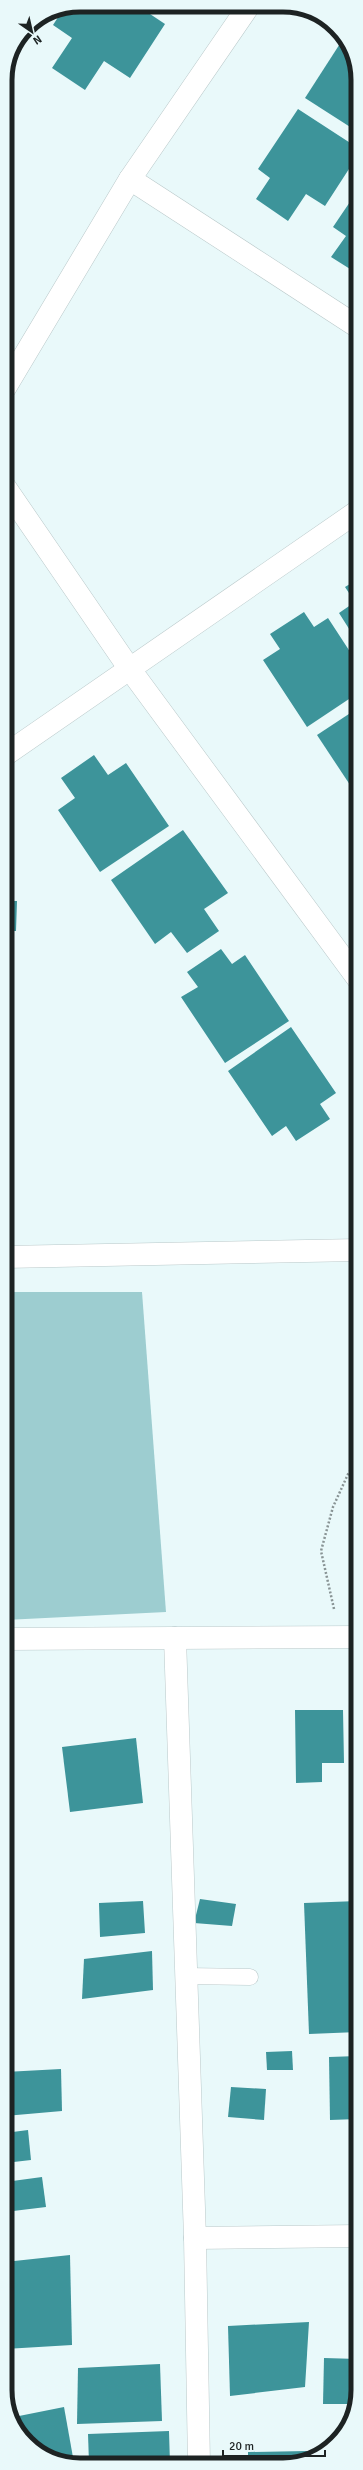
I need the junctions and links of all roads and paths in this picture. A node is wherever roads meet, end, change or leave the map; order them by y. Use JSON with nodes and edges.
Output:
{"nodes":[{"id":1,"x":245,"y":12,"type":"edge"},
{"id":2,"x":130,"y":179,"type":"junction"},
{"id":3,"x":351,"y":322,"type":"edge"},
{"id":4,"x":12,"y":376,"type":"edge"},
{"id":5,"x":12,"y":497,"type":"edge"},
{"id":6,"x":351,"y":516,"type":"edge"},
{"id":7,"x":129,"y":668,"type":"junction"},
{"id":8,"x":12,"y":750,"type":"edge"},
{"id":9,"x":351,"y":969,"type":"edge"},
{"id":10,"x":351,"y":1250,"type":"edge"},
{"id":11,"x":12,"y":1257,"type":"edge"},
{"id":12,"x":351,"y":1470,"type":"edge"},
{"id":13,"x":349,"y":1637,"type":"edge"},
{"id":14,"x":174,"y":1638,"type":"junction"},
{"id":15,"x":12,"y":1639,"type":"edge"},
{"id":16,"x":186,"y":1976,"type":"junction"},
{"id":17,"x":250,"y":1977,"type":"dead end"},
{"id":18,"x":351,"y":2236,"type":"edge"},
{"id":19,"x":195,"y":2238,"type":"junction"},
{"id":20,"x":199,"y":2458,"type":"edge"}],
"edges":[{"from":1,"to":2,"type":"street"},
{"from":2,"to":3,"type":"street"},
{"from":2,"to":4,"type":"street"},
{"from":5,"to":7,"type":"street"},
{"from":6,"to":7,"type":"street"},
{"from":7,"to":8,"type":"street"},
{"from":7,"to":9,"type":"street"},
{"from":10,"to":11,"type":"street"},
{"from":12,"to":13,"type":"path"},
{"from":13,"to":14,"type":"street"},
{"from":14,"to":15,"type":"street"},
{"from":14,"to":16,"type":"street"},
{"from":16,"to":17,"type":"lane"},
{"from":16,"to":19,"type":"street"},
{"from":18,"to":19,"type":"street"},
{"from":19,"to":20,"type":"street"}]}
